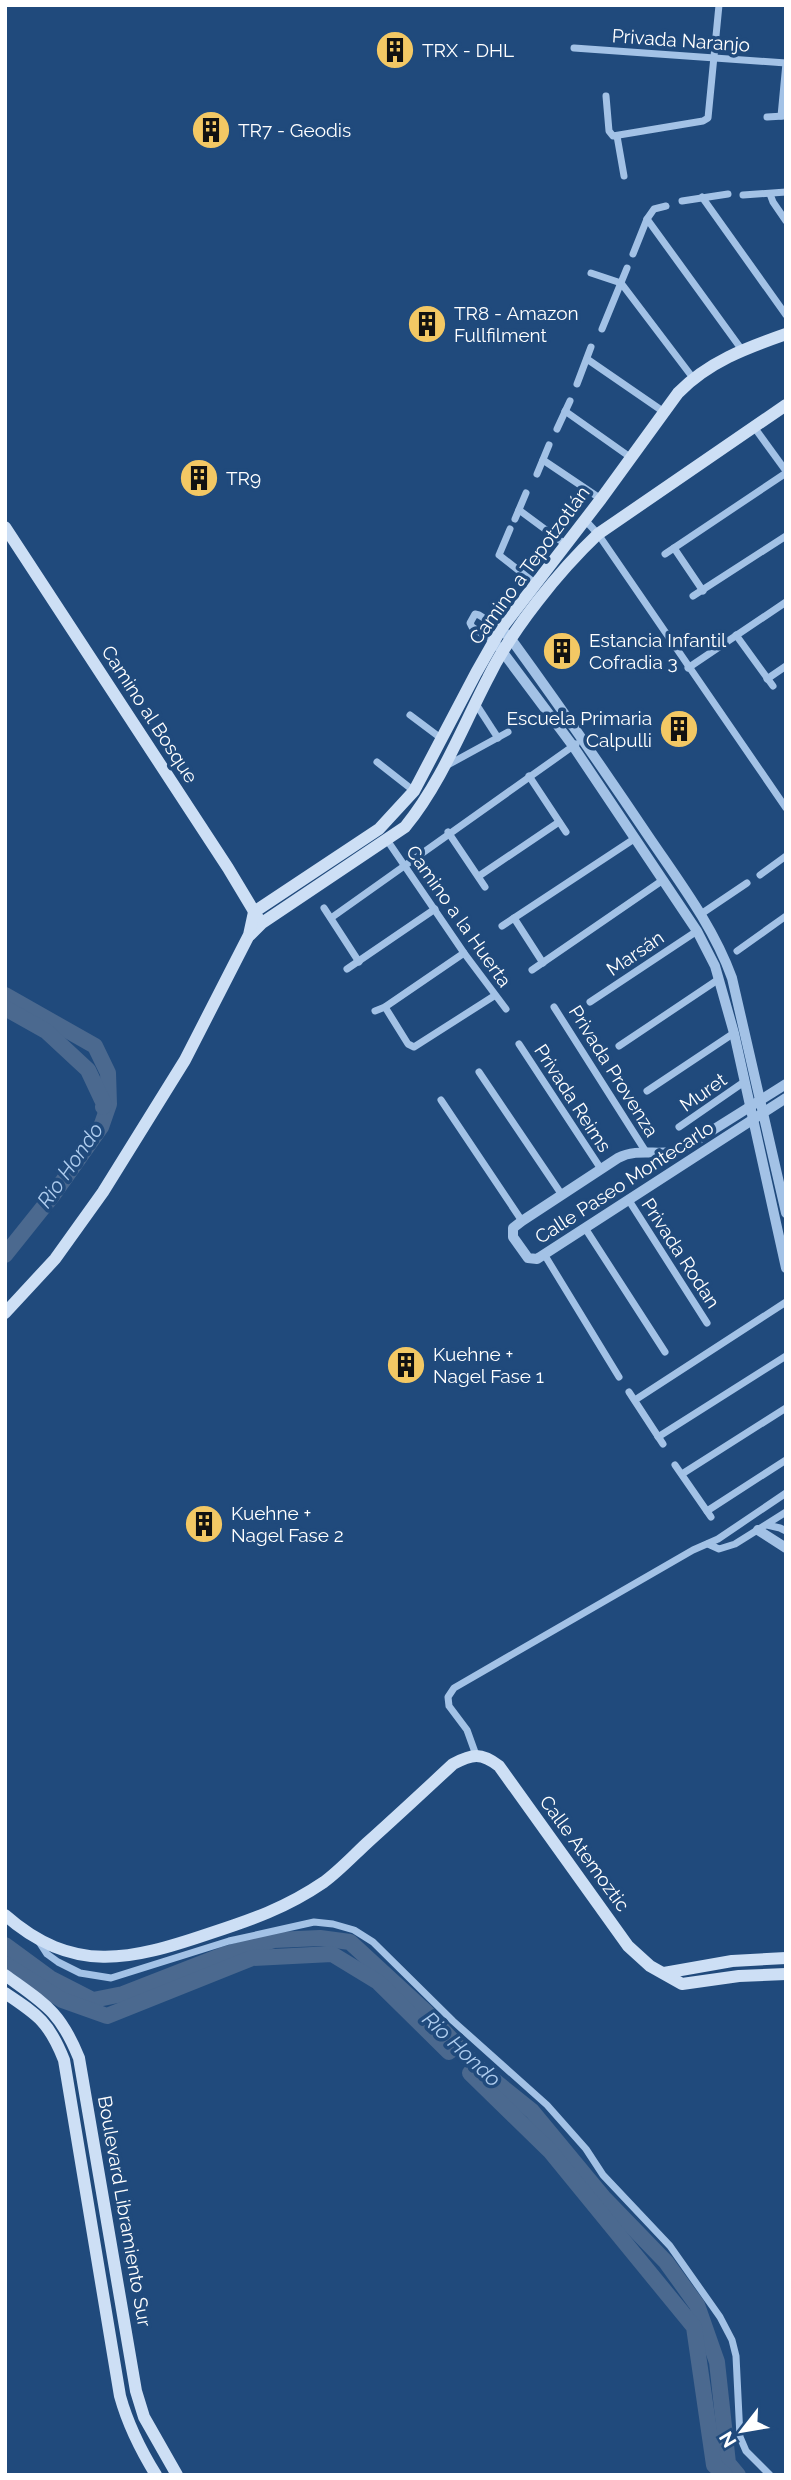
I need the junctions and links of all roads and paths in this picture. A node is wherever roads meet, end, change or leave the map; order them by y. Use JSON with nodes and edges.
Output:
{"nodes":[{"id":1,"x":719,"y":5,"type":"edge"},
{"id":2,"x":574,"y":48,"type":"dead end"},
{"id":3,"x":715,"y":58,"type":"junction"},
{"id":4,"x":786,"y":63,"type":"edge"},
{"id":5,"x":606,"y":96,"type":"dead end"},
{"id":6,"x":783,"y":116,"type":"edge"},
{"id":7,"x":767,"y":117,"type":"dead end"},
{"id":8,"x":615,"y":136,"type":"junction"},
{"id":9,"x":624,"y":176,"type":"dead end"},
{"id":10,"x":786,"y":192,"type":"edge"},
{"id":11,"x":728,"y":194,"type":"dead end"},
{"id":12,"x":770,"y":194,"type":"junction"},
{"id":13,"x":743,"y":195,"type":"dead end"},
{"id":14,"x":702,"y":197,"type":"junction"},
{"id":15,"x":682,"y":201,"type":"dead end"},
{"id":16,"x":666,"y":206,"type":"dead end"},
{"id":17,"x":646,"y":219,"type":"junction"},
{"id":18,"x":786,"y":221,"type":"edge"},
{"id":19,"x":632,"y":254,"type":"dead end"},
{"id":20,"x":627,"y":268,"type":"dead end"},
{"id":21,"x":591,"y":272,"type":"dead end"},
{"id":22,"x":621,"y":283,"type":"junction"},
{"id":23,"x":786,"y":315,"type":"edge"},
{"id":24,"x":602,"y":329,"type":"dead end"},
{"id":25,"x":786,"y":334,"type":"edge"},
{"id":26,"x":592,"y":347,"type":"dead end"},
{"id":27,"x":742,"y":350,"type":"junction"},
{"id":28,"x":587,"y":359,"type":"junction"},
{"id":29,"x":693,"y":378,"type":"junction"},
{"id":30,"x":577,"y":384,"type":"dead end"},
{"id":31,"x":570,"y":401,"type":"dead end"},
{"id":32,"x":786,"y":405,"type":"edge"},
{"id":33,"x":565,"y":411,"type":"junction"},
{"id":34,"x":664,"y":412,"type":"junction"},
{"id":35,"x":754,"y":427,"type":"junction"},
{"id":36,"x":557,"y":429,"type":"dead end"},
{"id":37,"x":549,"y":445,"type":"dead end"},
{"id":38,"x":630,"y":457,"type":"junction"},
{"id":39,"x":543,"y":460,"type":"junction"},
{"id":40,"x":786,"y":472,"type":"edge"},
{"id":41,"x":537,"y":474,"type":"dead end"},
{"id":42,"x":526,"y":493,"type":"dead end"},
{"id":43,"x":601,"y":499,"type":"junction"},
{"id":44,"x":519,"y":510,"type":"junction"},
{"id":45,"x":515,"y":520,"type":"dead end"},
{"id":46,"x":586,"y":520,"type":"junction"},
{"id":47,"x":5,"y":527,"type":"edge"},
{"id":48,"x":510,"y":529,"type":"dead end"},
{"id":49,"x":598,"y":534,"type":"junction"},
{"id":50,"x":786,"y":536,"type":"edge"},
{"id":51,"x":565,"y":544,"type":"junction"},
{"id":52,"x":674,"y":548,"type":"junction"},
{"id":53,"x":664,"y":554,"type":"dead end"},
{"id":54,"x":536,"y":584,"type":"junction"},
{"id":55,"x":703,"y":591,"type":"junction"},
{"id":56,"x":693,"y":596,"type":"dead end"},
{"id":57,"x":786,"y":602,"type":"edge"},
{"id":58,"x":501,"y":629,"type":"junction"},
{"id":59,"x":736,"y":635,"type":"junction"},
{"id":60,"x":512,"y":639,"type":"junction"},
{"id":61,"x":499,"y":647,"type":"junction"},
{"id":62,"x":786,"y":666,"type":"edge"},
{"id":63,"x":688,"y":668,"type":"junction"},
{"id":64,"x":475,"y":703,"type":"junction"},
{"id":65,"x":410,"y":715,"type":"dead end"},
{"id":66,"x":508,"y":732,"type":"dead end"},
{"id":67,"x":498,"y":738,"type":"junction"},
{"id":68,"x":442,"y":739,"type":"junction"},
{"id":69,"x":578,"y":743,"type":"junction"},
{"id":70,"x":377,"y":762,"type":"dead end"},
{"id":71,"x":442,"y":768,"type":"junction"},
{"id":72,"x":529,"y":776,"type":"junction"},
{"id":73,"x":414,"y":791,"type":"junction"},
{"id":74,"x":786,"y":808,"type":"edge"},
{"id":75,"x":559,"y":822,"type":"junction"},
{"id":76,"x":379,"y":829,"type":"junction"},
{"id":77,"x":448,"y":832,"type":"junction"},
{"id":78,"x":566,"y":832,"type":"dead end"},
{"id":79,"x":634,"y":839,"type":"junction"},
{"id":80,"x":387,"y":840,"type":"junction"},
{"id":81,"x":786,"y":856,"type":"edge"},
{"id":82,"x":403,"y":865,"type":"junction"},
{"id":83,"x":760,"y":875,"type":"dead end"},
{"id":84,"x":479,"y":876,"type":"junction"},
{"id":85,"x":663,"y":880,"type":"junction"},
{"id":86,"x":747,"y":883,"type":"dead end"},
{"id":87,"x":485,"y":887,"type":"dead end"},
{"id":88,"x":685,"y":890,"type":"junction"},
{"id":89,"x":674,"y":897,"type":"junction"},
{"id":90,"x":324,"y":908,"type":"dead end"},
{"id":91,"x":435,"y":909,"type":"junction"},
{"id":92,"x":254,"y":912,"type":"junction"},
{"id":93,"x":701,"y":914,"type":"junction"},
{"id":94,"x":786,"y":916,"type":"edge"},
{"id":95,"x":331,"y":918,"type":"junction"},
{"id":96,"x":514,"y":918,"type":"junction"},
{"id":97,"x":262,"y":923,"type":"junction"},
{"id":98,"x":502,"y":926,"type":"dead end"},
{"id":99,"x":697,"y":931,"type":"junction"},
{"id":100,"x":249,"y":935,"type":"junction"},
{"id":101,"x":737,"y":951,"type":"dead end"},
{"id":102,"x":464,"y":953,"type":"junction"},
{"id":103,"x":359,"y":962,"type":"junction"},
{"id":104,"x":721,"y":962,"type":"junction"},
{"id":105,"x":543,"y":963,"type":"junction"},
{"id":106,"x":347,"y":969,"type":"dead end"},
{"id":107,"x":532,"y":970,"type":"dead end"},
{"id":108,"x":719,"y":979,"type":"junction"},
{"id":109,"x":494,"y":996,"type":"junction"},
{"id":110,"x":590,"y":1002,"type":"dead end"},
{"id":111,"x":385,"y":1007,"type":"junction"},
{"id":112,"x":554,"y":1007,"type":"dead end"},
{"id":113,"x":506,"y":1009,"type":"dead end"},
{"id":114,"x":375,"y":1011,"type":"dead end"},
{"id":115,"x":734,"y":1033,"type":"junction"},
{"id":116,"x":519,"y":1044,"type":"dead end"},
{"id":117,"x":620,"y":1046,"type":"dead end"},
{"id":118,"x":479,"y":1072,"type":"dead end"},
{"id":119,"x":744,"y":1082,"type":"junction"},
{"id":120,"x":786,"y":1084,"type":"edge"},
{"id":121,"x":647,"y":1091,"type":"dead end"},
{"id":122,"x":786,"y":1098,"type":"edge"},
{"id":123,"x":441,"y":1100,"type":"dead end"},
{"id":124,"x":760,"y":1100,"type":"junction"},
{"id":125,"x":750,"y":1107,"type":"junction"},
{"id":126,"x":763,"y":1113,"type":"junction"},
{"id":127,"x":752,"y":1119,"type":"junction"},
{"id":128,"x":679,"y":1127,"type":"dead end"},
{"id":129,"x":646,"y":1152,"type":"junction"},
{"id":130,"x":601,"y":1169,"type":"junction"},
{"id":131,"x":562,"y":1195,"type":"junction"},
{"id":132,"x":628,"y":1199,"type":"junction"},
{"id":133,"x":786,"y":1213,"type":"edge"},
{"id":134,"x":522,"y":1221,"type":"junction"},
{"id":135,"x":584,"y":1228,"type":"junction"},
{"id":136,"x":544,"y":1254,"type":"junction"},
{"id":137,"x":786,"y":1268,"type":"edge"},
{"id":138,"x":786,"y":1302,"type":"edge"},
{"id":139,"x":5,"y":1313,"type":"edge"},
{"id":140,"x":707,"y":1323,"type":"dead end"},
{"id":141,"x":665,"y":1352,"type":"dead end"},
{"id":142,"x":786,"y":1356,"type":"edge"},
{"id":143,"x":619,"y":1377,"type":"dead end"},
{"id":144,"x":629,"y":1392,"type":"dead end"},
{"id":145,"x":635,"y":1400,"type":"junction"},
{"id":146,"x":786,"y":1408,"type":"edge"},
{"id":147,"x":786,"y":1460,"type":"edge"},
{"id":148,"x":676,"y":1465,"type":"dead end"},
{"id":149,"x":682,"y":1474,"type":"junction"},
{"id":150,"x":786,"y":1493,"type":"edge"},
{"id":151,"x":786,"y":1512,"type":"edge"},
{"id":152,"x":762,"y":1528,"type":"junction"},
{"id":153,"x":786,"y":1531,"type":"edge"},
{"id":154,"x":708,"y":1544,"type":"junction"},
{"id":155,"x":786,"y":1548,"type":"edge"},
{"id":156,"x":477,"y":1755,"type":"junction"},
{"id":157,"x":5,"y":1914,"type":"edge"},
{"id":158,"x":35,"y":1937,"type":"junction"},
{"id":159,"x":786,"y":1958,"type":"edge"},
{"id":160,"x":664,"y":1973,"type":"junction"},
{"id":161,"x":786,"y":1974,"type":"edge"},
{"id":162,"x":5,"y":1975,"type":"edge"},
{"id":163,"x":5,"y":1993,"type":"edge"},
{"id":164,"x":156,"y":2475,"type":"edge"},
{"id":165,"x":177,"y":2475,"type":"edge"},
{"id":166,"x":770,"y":2475,"type":"edge"}],
"edges":[{"from":1,"to":3,"type":"street"},
{"from":2,"to":3,"type":"street","name":"Privada Naranjo"},
{"from":3,"to":4,"type":"street","name":"Privada Naranjo"},
{"from":3,"to":8,"type":"street"},
{"from":4,"to":6,"type":"street","name":"Privada Naranjo"},
{"from":5,"to":8,"type":"street"},
{"from":6,"to":7,"type":"street","name":"Privada Naranjo"},
{"from":8,"to":9,"type":"street"},
{"from":10,"to":12,"type":"street"},
{"from":11,"to":14,"type":"street"},
{"from":12,"to":13,"type":"street"},
{"from":12,"to":18,"type":"street"},
{"from":14,"to":15,"type":"street"},
{"from":14,"to":23,"type":"street"},
{"from":16,"to":17,"type":"street"},
{"from":17,"to":19,"type":"street"},
{"from":17,"to":27,"type":"street"},
{"from":20,"to":22,"type":"street"},
{"from":21,"to":22,"type":"street"},
{"from":22,"to":24,"type":"street"},
{"from":22,"to":29,"type":"street"},
{"from":25,"to":27,"type":"main road","name":"Camino a Tepotzotlán"},
{"from":26,"to":28,"type":"street"},
{"from":27,"to":29,"type":"main road","name":"Camino a Tepotzotlán"},
{"from":28,"to":30,"type":"street"},
{"from":28,"to":34,"type":"street"},
{"from":29,"to":34,"type":"main road","name":"Camino a Tepotzotlán"},
{"from":31,"to":33,"type":"street"},
{"from":32,"to":35,"type":"main road","name":"Camino a Tepotzotlán"},
{"from":33,"to":36,"type":"street"},
{"from":33,"to":38,"type":"street"},
{"from":34,"to":38,"type":"main road","name":"Camino a Tepotzotlán"},
{"from":35,"to":40,"type":"street"},
{"from":35,"to":49,"type":"main road","name":"Camino a Tepotzotlán"},
{"from":37,"to":39,"type":"street"},
{"from":38,"to":43,"type":"main road","name":"Camino a Tepotzotlán"},
{"from":39,"to":41,"type":"street"},
{"from":39,"to":43,"type":"street"},
{"from":40,"to":52,"type":"street"},
{"from":42,"to":44,"type":"street"},
{"from":43,"to":46,"type":"main road","name":"Camino a Tepotzotlán"},
{"from":44,"to":45,"type":"street"},
{"from":44,"to":51,"type":"street"},
{"from":46,"to":49,"type":"street"},
{"from":46,"to":51,"type":"main road","name":"Camino a Tepotzotlán"},
{"from":47,"to":92,"type":"main road","name":"Camino al Bosque"},
{"from":48,"to":54,"type":"street"},
{"from":49,"to":60,"type":"main road","name":"Camino a Tepotzotlán"},
{"from":49,"to":63,"type":"street"},
{"from":50,"to":55,"type":"street"},
{"from":51,"to":54,"type":"main road","name":"Camino a Tepotzotlán"},
{"from":52,"to":53,"type":"street"},
{"from":52,"to":55,"type":"street"},
{"from":54,"to":58,"type":"main road","name":"Camino a Tepotzotlán"},
{"from":55,"to":56,"type":"street"},
{"from":57,"to":59,"type":"street"},
{"from":58,"to":60,"type":"street"},
{"from":58,"to":61,"type":"main road","name":"Camino a Tepotzotlán"},
{"from":58,"to":61,"type":"street"},
{"from":59,"to":62,"type":"street"},
{"from":59,"to":63,"type":"street"},
{"from":60,"to":61,"type":"main road","name":"Camino a Tepotzotlán"},
{"from":60,"to":69,"type":"street"},
{"from":61,"to":64,"type":"main road","name":"Camino a Tepotzotlán"},
{"from":61,"to":68,"type":"main road","name":"Camino a Tepotzotlán"},
{"from":61,"to":69,"type":"street"},
{"from":63,"to":74,"type":"street"},
{"from":64,"to":67,"type":"street"},
{"from":64,"to":71,"type":"main road","name":"Camino a Tepotzotlán"},
{"from":65,"to":68,"type":"street"},
{"from":66,"to":67,"type":"street"},
{"from":67,"to":71,"type":"street"},
{"from":68,"to":73,"type":"main road","name":"Camino a Tepotzotlán"},
{"from":69,"to":72,"type":"street"},
{"from":69,"to":79,"type":"street"},
{"from":69,"to":88,"type":"street"},
{"from":70,"to":73,"type":"street"},
{"from":71,"to":80,"type":"main road","name":"Camino a Tepotzotlán"},
{"from":72,"to":75,"type":"street"},
{"from":72,"to":77,"type":"street"},
{"from":73,"to":76,"type":"main road","name":"Camino a Tepotzotlán"},
{"from":75,"to":78,"type":"street"},
{"from":75,"to":84,"type":"street"},
{"from":76,"to":80,"type":"street"},
{"from":76,"to":92,"type":"main road","name":"Camino a Tepotzotlán"},
{"from":77,"to":82,"type":"street"},
{"from":77,"to":84,"type":"street"},
{"from":79,"to":85,"type":"street"},
{"from":79,"to":96,"type":"street"},
{"from":80,"to":82,"type":"street","name":"Camino a la Huerta"},
{"from":80,"to":97,"type":"main road","name":"Camino a Tepotzotlán"},
{"from":81,"to":83,"type":"street"},
{"from":82,"to":91,"type":"street","name":"Camino a la Huerta"},
{"from":82,"to":95,"type":"street"},
{"from":84,"to":87,"type":"street"},
{"from":85,"to":89,"type":"street"},
{"from":85,"to":105,"type":"street"},
{"from":86,"to":93,"type":"street"},
{"from":88,"to":89,"type":"street"},
{"from":88,"to":93,"type":"street"},
{"from":89,"to":99,"type":"street"},
{"from":90,"to":95,"type":"street"},
{"from":91,"to":102,"type":"street","name":"Camino a la Huerta"},
{"from":91,"to":103,"type":"street"},
{"from":92,"to":97,"type":"main road","name":"Camino al Bosque"},
{"from":92,"to":100,"type":"main road","name":"Camino a Tepotzotlán"},
{"from":93,"to":104,"type":"street"},
{"from":94,"to":101,"type":"street"},
{"from":95,"to":103,"type":"street"},
{"from":96,"to":98,"type":"street"},
{"from":96,"to":105,"type":"street"},
{"from":97,"to":100,"type":"main road","name":"Camino a Tepotzotlán"},
{"from":99,"to":104,"type":"street"},
{"from":99,"to":110,"type":"street","name":"Marsán"},
{"from":100,"to":139,"type":"main road","name":"Camino a Tepotzotlán"},
{"from":102,"to":109,"type":"street","name":"Camino a la Huerta"},
{"from":102,"to":111,"type":"street"},
{"from":103,"to":106,"type":"street"},
{"from":104,"to":108,"type":"street"},
{"from":104,"to":124,"type":"street"},
{"from":105,"to":107,"type":"street"},
{"from":108,"to":115,"type":"street"},
{"from":108,"to":117,"type":"street"},
{"from":109,"to":111,"type":"street"},
{"from":109,"to":113,"type":"street","name":"Camino a la Huerta"},
{"from":111,"to":114,"type":"street"},
{"from":112,"to":129,"type":"street","name":"Privada Provenza"},
{"from":115,"to":119,"type":"street"},
{"from":115,"to":121,"type":"street"},
{"from":116,"to":130,"type":"street","name":"Privada Reims"},
{"from":118,"to":131,"type":"street"},
{"from":119,"to":125,"type":"street"},
{"from":119,"to":128,"type":"street","name":"Muret"},
{"from":120,"to":124,"type":"street","name":"Calle Paseo Montecarlo"},
{"from":122,"to":126,"type":"street","name":"Calle Paseo Montecarlo"},
{"from":123,"to":134,"type":"street"},
{"from":124,"to":125,"type":"street","name":"Calle Paseo Montecarlo"},
{"from":124,"to":126,"type":"street"},
{"from":125,"to":127,"type":"street"},
{"from":125,"to":129,"type":"street","name":"Calle Paseo Montecarlo"},
{"from":126,"to":127,"type":"street","name":"Calle Paseo Montecarlo"},
{"from":126,"to":133,"type":"street"},
{"from":127,"to":132,"type":"street","name":"Calle Paseo Montecarlo"},
{"from":127,"to":137,"type":"street"},
{"from":129,"to":130,"type":"street","name":"Calle Paseo Montecarlo"},
{"from":130,"to":131,"type":"street","name":"Calle Paseo Montecarlo"},
{"from":131,"to":134,"type":"street","name":"Calle Paseo Montecarlo"},
{"from":132,"to":135,"type":"street","name":"Calle Paseo Montecarlo"},
{"from":132,"to":140,"type":"street","name":"Privada Rodan"},
{"from":134,"to":136,"type":"street","name":"Calle Paseo Montecarlo"},
{"from":135,"to":136,"type":"street","name":"Calle Paseo Montecarlo"},
{"from":135,"to":141,"type":"street"},
{"from":136,"to":143,"type":"street"},
{"from":138,"to":145,"type":"street"},
{"from":142,"to":145,"type":"street"},
{"from":144,"to":145,"type":"street"},
{"from":146,"to":149,"type":"street"},
{"from":147,"to":149,"type":"street"},
{"from":148,"to":149,"type":"street"},
{"from":150,"to":154,"type":"street"},
{"from":151,"to":152,"type":"street"},
{"from":152,"to":153,"type":"street"},
{"from":152,"to":154,"type":"street"},
{"from":152,"to":155,"type":"street"},
{"from":154,"to":156,"type":"street"},
{"from":156,"to":158,"type":"main road"},
{"from":156,"to":160,"type":"main road","name":"Calle Atemoztic"},
{"from":157,"to":158,"type":"main road"},
{"from":158,"to":166,"type":"street"},
{"from":159,"to":160,"type":"main road"},
{"from":160,"to":161,"type":"main road","name":"Calle Atemoztic"},
{"from":162,"to":165,"type":"main road","name":"Boulevard Libramiento Sur"},
{"from":163,"to":164,"type":"main road","name":"Boulevard Libramiento Sur"}]}
